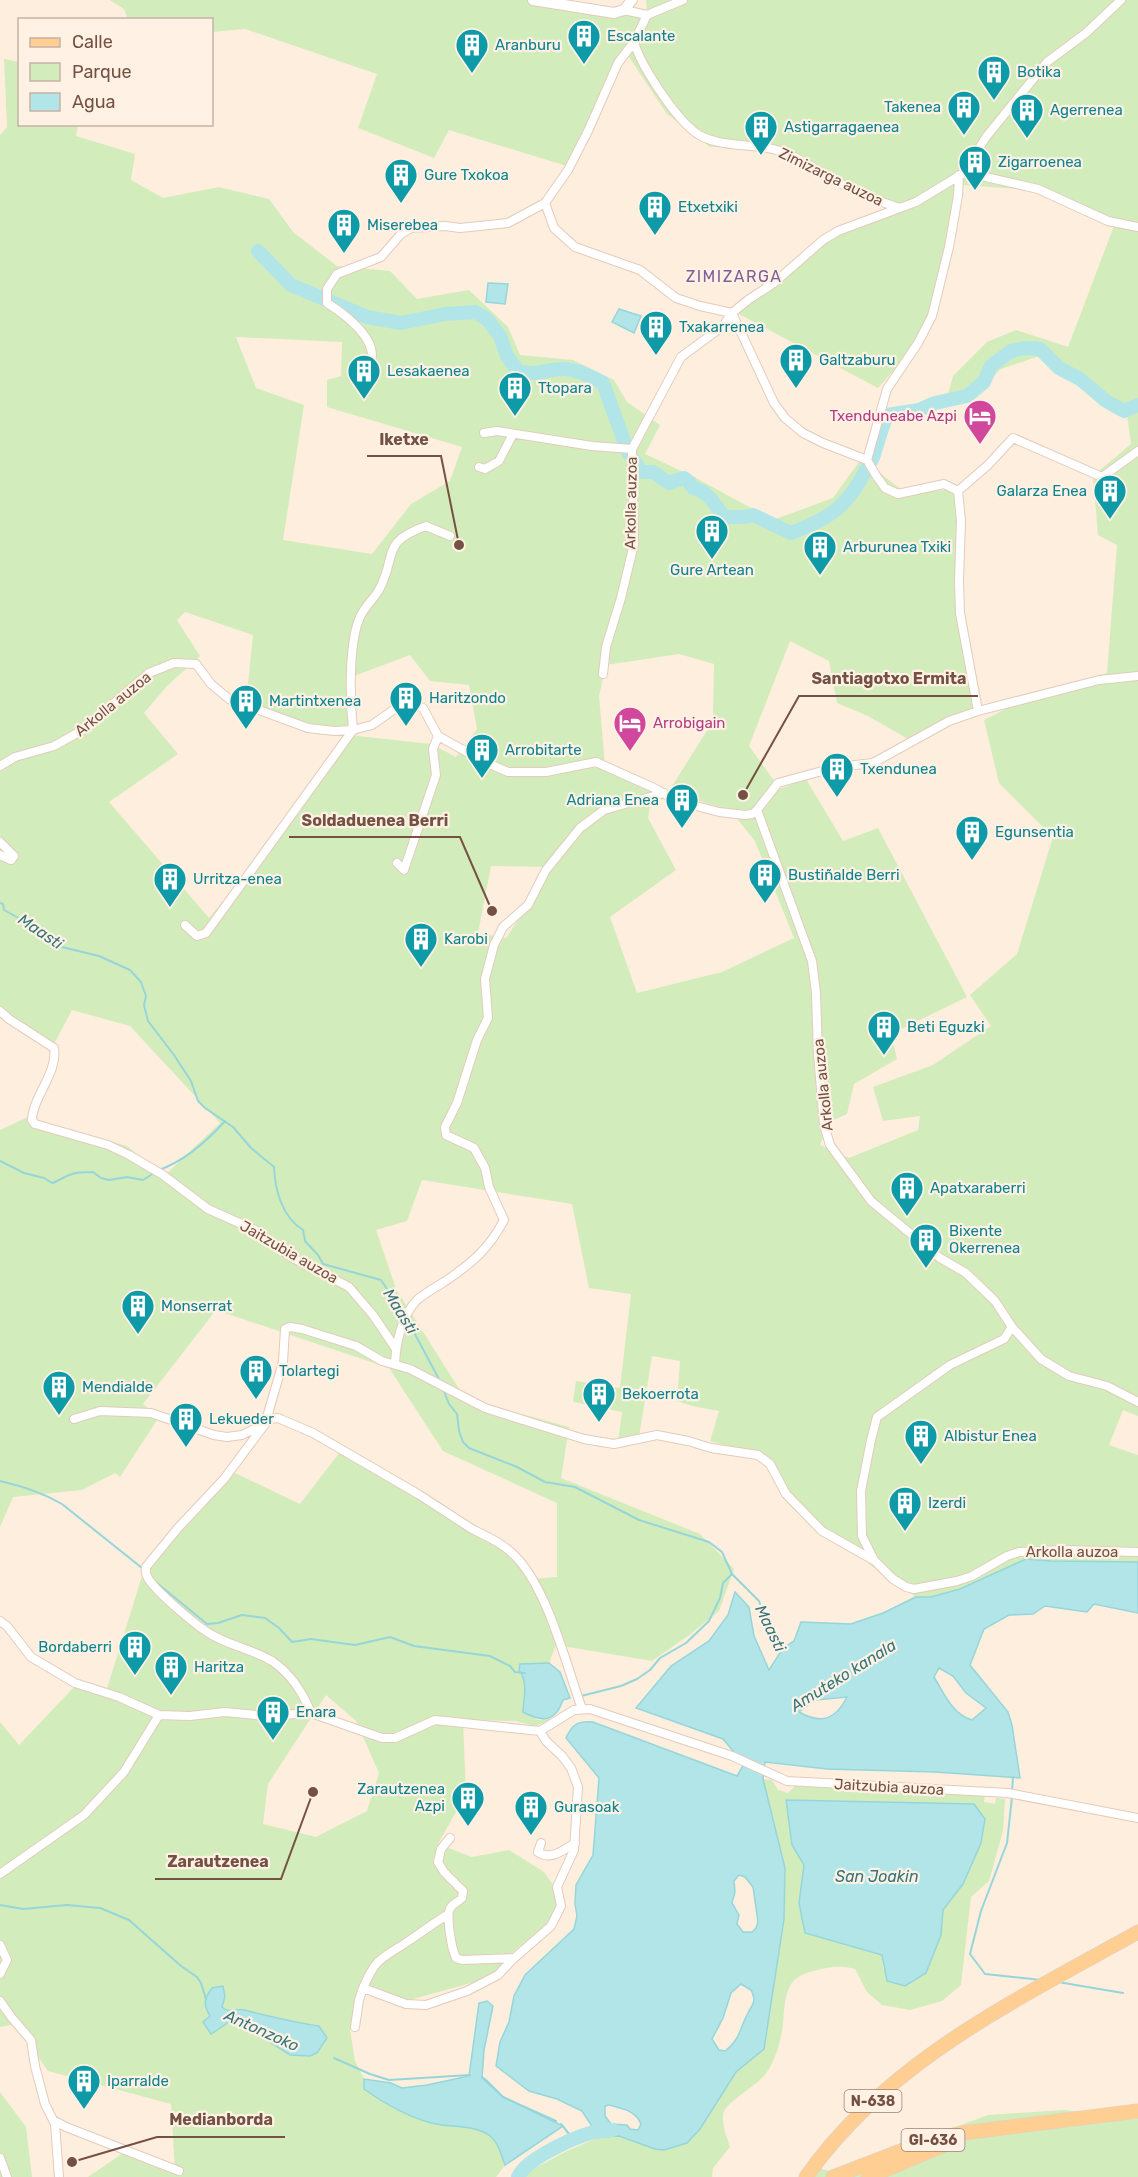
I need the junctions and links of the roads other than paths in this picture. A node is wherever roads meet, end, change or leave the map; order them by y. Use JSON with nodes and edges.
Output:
{"nodes":[{"id":1,"x":533,"y":0,"type":"edge"},
{"id":2,"x":632,"y":0,"type":"edge"},
{"id":3,"x":683,"y":0,"type":"edge"},
{"id":4,"x":1120,"y":0,"type":"edge"},
{"id":5,"x":624,"y":10,"type":"junction"},
{"id":6,"x":647,"y":15,"type":"junction"},
{"id":7,"x":634,"y":42,"type":"junction"},
{"id":8,"x":963,"y":173,"type":"junction"},
{"id":9,"x":545,"y":203,"type":"junction"},
{"id":10,"x":900,"y":208,"type":"junction"},
{"id":11,"x":1138,"y":227,"type":"edge"},
{"id":12,"x":732,"y":313,"type":"junction"},
{"id":13,"x":353,"y":378,"type":"dead end"},
{"id":14,"x":484,"y":433,"type":"dead end"},
{"id":15,"x":513,"y":434,"type":"junction"},
{"id":16,"x":628,"y":449,"type":"junction"},
{"id":17,"x":1138,"y":451,"type":"edge"},
{"id":18,"x":867,"y":460,"type":"junction"},
{"id":19,"x":479,"y":467,"type":"dead end"},
{"id":20,"x":958,"y":491,"type":"junction"},
{"id":21,"x":450,"y":536,"type":"dead end"},
{"id":22,"x":603,"y":674,"type":"dead end"},
{"id":23,"x":1138,"y":676,"type":"edge"},
{"id":24,"x":978,"y":711,"type":"junction"},
{"id":25,"x":353,"y":730,"type":"junction"},
{"id":26,"x":438,"y":736,"type":"junction"},
{"id":27,"x":0,"y":766,"type":"edge"},
{"id":28,"x":664,"y":793,"type":"junction"},
{"id":29,"x":757,"y":810,"type":"junction"},
{"id":30,"x":0,"y":842,"type":"edge"},
{"id":31,"x":0,"y":855,"type":"edge"},
{"id":32,"x":397,"y":863,"type":"dead end"},
{"id":33,"x":185,"y":925,"type":"dead end"},
{"id":34,"x":0,"y":1011,"type":"edge"},
{"id":35,"x":1012,"y":1327,"type":"junction"},
{"id":36,"x":396,"y":1349,"type":"junction"},
{"id":37,"x":395,"y":1364,"type":"junction"},
{"id":38,"x":1138,"y":1402,"type":"edge"},
{"id":39,"x":74,"y":1419,"type":"dead end"},
{"id":40,"x":265,"y":1424,"type":"junction"},
{"id":41,"x":1138,"y":1552,"type":"edge"},
{"id":42,"x":875,"y":1562,"type":"junction"},
{"id":43,"x":0,"y":1621,"type":"edge"},
{"id":44,"x":582,"y":1708,"type":"junction"},
{"id":45,"x":311,"y":1713,"type":"junction"},
{"id":46,"x":159,"y":1715,"type":"junction"},
{"id":47,"x":540,"y":1731,"type":"junction"},
{"id":48,"x":1138,"y":1818,"type":"edge"},
{"id":49,"x":450,"y":1838,"type":"dead end"},
{"id":50,"x":541,"y":1843,"type":"dead end"},
{"id":51,"x":575,"y":1843,"type":"junction"},
{"id":52,"x":0,"y":1875,"type":"edge"},
{"id":53,"x":447,"y":1915,"type":"junction"},
{"id":54,"x":1138,"y":1932,"type":"edge"},
{"id":55,"x":0,"y":1945,"type":"edge"},
{"id":56,"x":514,"y":1958,"type":"junction"},
{"id":57,"x":0,"y":1974,"type":"edge"},
{"id":58,"x":363,"y":1988,"type":"junction"},
{"id":59,"x":0,"y":2001,"type":"edge"},
{"id":60,"x":355,"y":2027,"type":"dead end"},
{"id":61,"x":1138,"y":2111,"type":"edge"},
{"id":62,"x":53,"y":2120,"type":"junction"},
{"id":63,"x":1038,"y":2125,"type":"junction"},
{"id":64,"x":0,"y":2158,"type":"edge"},
{"id":65,"x":179,"y":2171,"type":"dead end"},
{"id":66,"x":7,"y":2177,"type":"edge"},
{"id":67,"x":59,"y":2177,"type":"edge"},
{"id":68,"x":806,"y":2177,"type":"edge"},
{"id":69,"x":833,"y":2177,"type":"edge"},
{"id":70,"x":868,"y":2177,"type":"edge"}],
"edges":[{"from":1,"to":5,"type":"street"},
{"from":2,"to":5,"type":"street"},
{"from":3,"to":6,"type":"street"},
{"from":4,"to":8,"type":"street"},
{"from":5,"to":6,"type":"street"},
{"from":6,"to":7,"type":"street"},
{"from":7,"to":9,"type":"street"},
{"from":7,"to":10,"type":"street","name":"Zimizarga auzoa"},
{"from":8,"to":10,"type":"street","name":"Zimizarga auzoa"},
{"from":8,"to":11,"type":"street"},
{"from":8,"to":18,"type":"street"},
{"from":9,"to":12,"type":"street"},
{"from":9,"to":13,"type":"street"},
{"from":10,"to":12,"type":"street","name":"Zimizarga auzoa"},
{"from":12,"to":16,"type":"street","name":"Zimizarga auzoa"},
{"from":12,"to":18,"type":"street"},
{"from":14,"to":15,"type":"street","name":"Arkolla auzoa"},
{"from":15,"to":16,"type":"street","name":"Arkolla auzoa"},
{"from":15,"to":19,"type":"street"},
{"from":16,"to":22,"type":"street","name":"Arkolla auzoa"},
{"from":17,"to":20,"type":"street"},
{"from":18,"to":20,"type":"street"},
{"from":20,"to":24,"type":"street"},
{"from":21,"to":25,"type":"street"},
{"from":23,"to":24,"type":"street"},
{"from":24,"to":29,"type":"street"},
{"from":25,"to":26,"type":"street","name":"Arkolla auzoa"},
{"from":25,"to":27,"type":"street","name":"Arkolla auzoa"},
{"from":25,"to":33,"type":"street"},
{"from":26,"to":28,"type":"street"},
{"from":26,"to":32,"type":"street"},
{"from":28,"to":29,"type":"street"},
{"from":28,"to":36,"type":"street"},
{"from":29,"to":35,"type":"street","name":"Arkolla auzoa"},
{"from":30,"to":31,"type":"street"},
{"from":34,"to":36,"type":"street","name":"Jaitzubia auzoa"},
{"from":35,"to":38,"type":"street","name":"Arkolla auzoa"},
{"from":35,"to":42,"type":"street"},
{"from":36,"to":37,"type":"street"},
{"from":37,"to":40,"type":"street"},
{"from":37,"to":42,"type":"street"},
{"from":39,"to":40,"type":"street"},
{"from":40,"to":44,"type":"street"},
{"from":40,"to":45,"type":"street"},
{"from":41,"to":42,"type":"street","name":"Arkolla auzoa"},
{"from":43,"to":46,"type":"street"},
{"from":44,"to":47,"type":"street"},
{"from":44,"to":48,"type":"street","name":"Jaitzubia auzoa"},
{"from":45,"to":46,"type":"street"},
{"from":45,"to":47,"type":"street"},
{"from":46,"to":52,"type":"street"},
{"from":47,"to":51,"type":"street"},
{"from":49,"to":53,"type":"street"},
{"from":50,"to":51,"type":"street"},
{"from":51,"to":56,"type":"street"},
{"from":53,"to":56,"type":"street"},
{"from":53,"to":58,"type":"street"},
{"from":54,"to":68,"type":"main road","number":"N-638"},
{"from":55,"to":57,"type":"street"},
{"from":56,"to":58,"type":"street"},
{"from":58,"to":60,"type":"street"},
{"from":59,"to":62,"type":"street"},
{"from":61,"to":63,"type":"main road","number":"GI-636"},
{"from":62,"to":65,"type":"street"},
{"from":62,"to":67,"type":"street"},
{"from":63,"to":69,"type":"main road","number":"GI-636"},
{"from":63,"to":70,"type":"main road","number":"GI-636"},
{"from":64,"to":66,"type":"street"}]}
